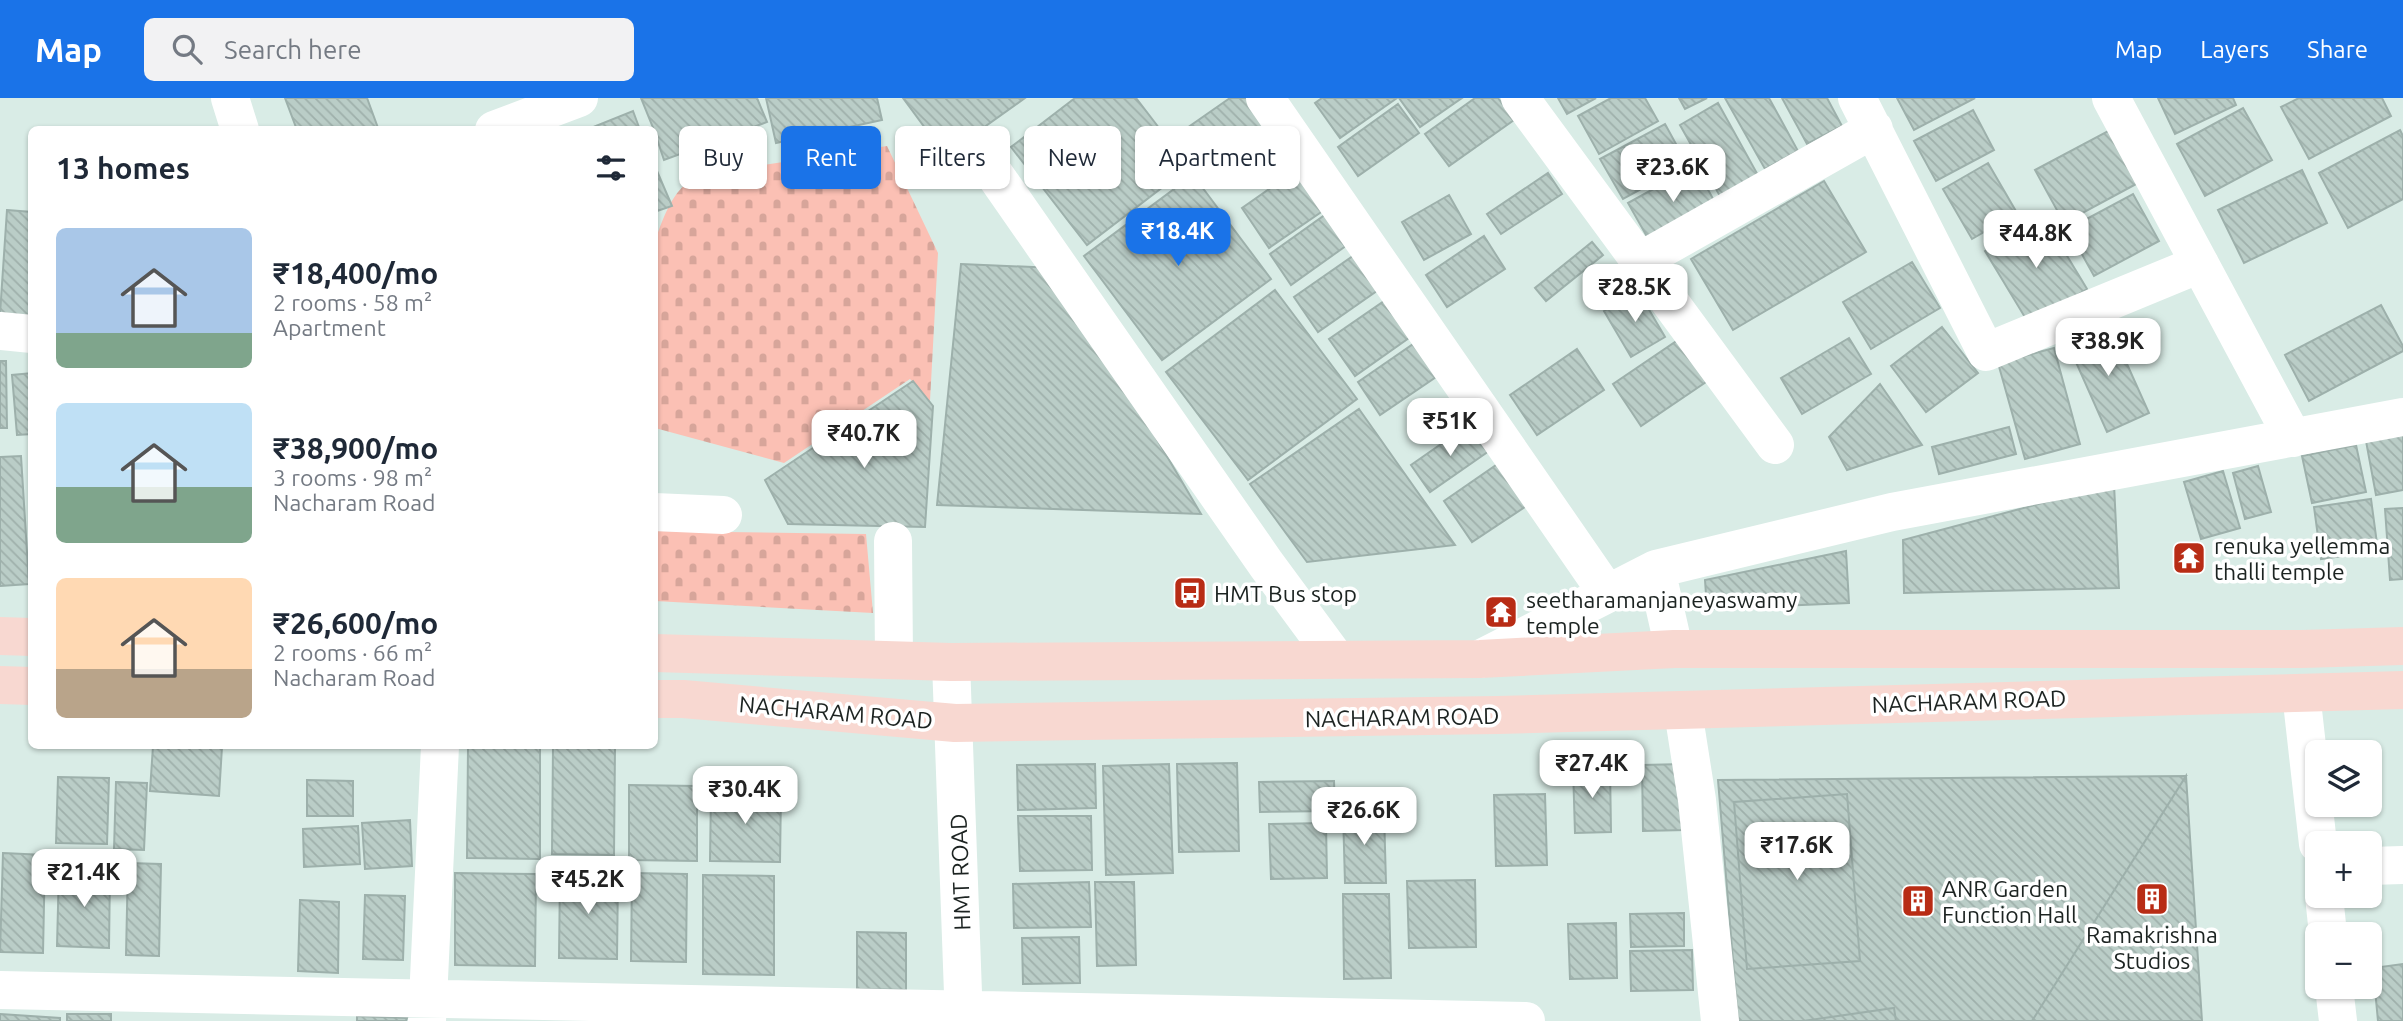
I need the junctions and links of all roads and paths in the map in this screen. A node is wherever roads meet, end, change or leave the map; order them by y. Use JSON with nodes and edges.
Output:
{"nodes":[{"id":1,"x":230,"y":98,"type":"edge"},
{"id":2,"x":579,"y":98,"type":"edge"},
{"id":3,"x":1265,"y":98,"type":"edge"},
{"id":4,"x":1520,"y":98,"type":"edge"},
{"id":5,"x":2111,"y":98,"type":"edge"},
{"id":6,"x":1865,"y":113,"type":"edge"},
{"id":7,"x":239,"y":126,"type":"edge"},
{"id":8,"x":505,"y":126,"type":"edge"},
{"id":9,"x":1005,"y":189,"type":"edge"},
{"id":10,"x":1640,"y":261,"type":"junction"},
{"id":11,"x":2200,"y":264,"type":"junction"},
{"id":12,"x":0,"y":331,"type":"edge"},
{"id":13,"x":28,"y":334,"type":"edge"},
{"id":14,"x":2403,"y":417,"type":"edge"},
{"id":15,"x":2293,"y":438,"type":"junction"},
{"id":16,"x":1775,"y":445,"type":"dead end"},
{"id":17,"x":658,"y":512,"type":"edge"},
{"id":18,"x":723,"y":515,"type":"dead end"},
{"id":19,"x":893,"y":541,"type":"dead end"},
{"id":20,"x":1656,"y":569,"type":"junction"},
{"id":21,"x":1607,"y":593,"type":"junction"},
{"id":22,"x":0,"y":636,"type":"edge"},
{"id":23,"x":28,"y":637,"type":"edge"},
{"id":24,"x":2403,"y":646,"type":"edge"},
{"id":25,"x":1674,"y":649,"type":"junction"},
{"id":26,"x":2220,"y":649,"type":"junction"},
{"id":27,"x":658,"y":653,"type":"edge"},
{"id":28,"x":1336,"y":659,"type":"junction"},
{"id":29,"x":1479,"y":659,"type":"junction"},
{"id":30,"x":894,"y":660,"type":"junction"},
{"id":31,"x":951,"y":662,"type":"junction"},
{"id":32,"x":0,"y":685,"type":"edge"},
{"id":33,"x":28,"y":686,"type":"edge"},
{"id":34,"x":2403,"y":690,"type":"edge"},
{"id":35,"x":2301,"y":692,"type":"junction"},
{"id":36,"x":2227,"y":695,"type":"junction"},
{"id":37,"x":658,"y":699,"type":"edge"},
{"id":38,"x":1683,"y":711,"type":"junction"},
{"id":39,"x":955,"y":723,"type":"junction"},
{"id":40,"x":440,"y":749,"type":"edge"},
{"id":41,"x":2317,"y":831,"type":"edge"},
{"id":42,"x":2403,"y":865,"type":"edge"},
{"id":43,"x":2382,"y":866,"type":"edge"},
{"id":44,"x":0,"y":990,"type":"edge"},
{"id":45,"x":2335,"y":999,"type":"edge"},
{"id":46,"x":427,"y":1010,"type":"edge"},
{"id":47,"x":964,"y":1015,"type":"edge"},
{"id":48,"x":1526,"y":1021,"type":"edge"},
{"id":49,"x":1720,"y":1021,"type":"edge"},
{"id":50,"x":2338,"y":1021,"type":"edge"}],
"edges":[{"from":1,"to":7,"type":"street"},
{"from":2,"to":8,"type":"street"},
{"from":3,"to":21,"type":"street"},
{"from":4,"to":10,"type":"street"},
{"from":5,"to":11,"type":"street"},
{"from":6,"to":10,"type":"street"},
{"from":6,"to":11,"type":"street"},
{"from":9,"to":28,"type":"street"},
{"from":10,"to":16,"type":"street"},
{"from":11,"to":15,"type":"street"},
{"from":12,"to":13,"type":"street"},
{"from":14,"to":15,"type":"street"},
{"from":15,"to":20,"type":"street"},
{"from":17,"to":18,"type":"street"},
{"from":19,"to":30,"type":"street"},
{"from":20,"to":21,"type":"street"},
{"from":20,"to":25,"type":"street"},
{"from":21,"to":29,"type":"street"},
{"from":22,"to":23,"type":"main road"},
{"from":24,"to":26,"type":"main road","name":"NACHARAM ROAD"},
{"from":25,"to":26,"type":"main road","name":"NACHARAM ROAD"},
{"from":25,"to":29,"type":"main road","name":"NACHARAM ROAD"},
{"from":26,"to":36,"type":"main road"},
{"from":27,"to":30,"type":"main road","name":"NACHARAM ROAD"},
{"from":28,"to":29,"type":"main road","name":"NACHARAM ROAD"},
{"from":28,"to":31,"type":"main road","name":"NACHARAM ROAD"},
{"from":30,"to":31,"type":"main road","name":"NACHARAM ROAD"},
{"from":31,"to":39,"type":"street","name":"HMT ROAD"},
{"from":32,"to":33,"type":"main road"},
{"from":34,"to":35,"type":"main road","name":"NACHARAM ROAD"},
{"from":35,"to":36,"type":"main road","name":"NACHARAM ROAD"},
{"from":35,"to":41,"type":"street"},
{"from":36,"to":38,"type":"main road","name":"NACHARAM ROAD"},
{"from":37,"to":39,"type":"main road","name":"NACHARAM ROAD"},
{"from":38,"to":39,"type":"main road","name":"NACHARAM ROAD"},
{"from":38,"to":49,"type":"street"},
{"from":39,"to":47,"type":"street","name":"HMT ROAD"},
{"from":40,"to":46,"type":"street"},
{"from":42,"to":43,"type":"street"},
{"from":44,"to":46,"type":"street"},
{"from":45,"to":50,"type":"street"},
{"from":46,"to":47,"type":"street"},
{"from":47,"to":48,"type":"street"}]}
